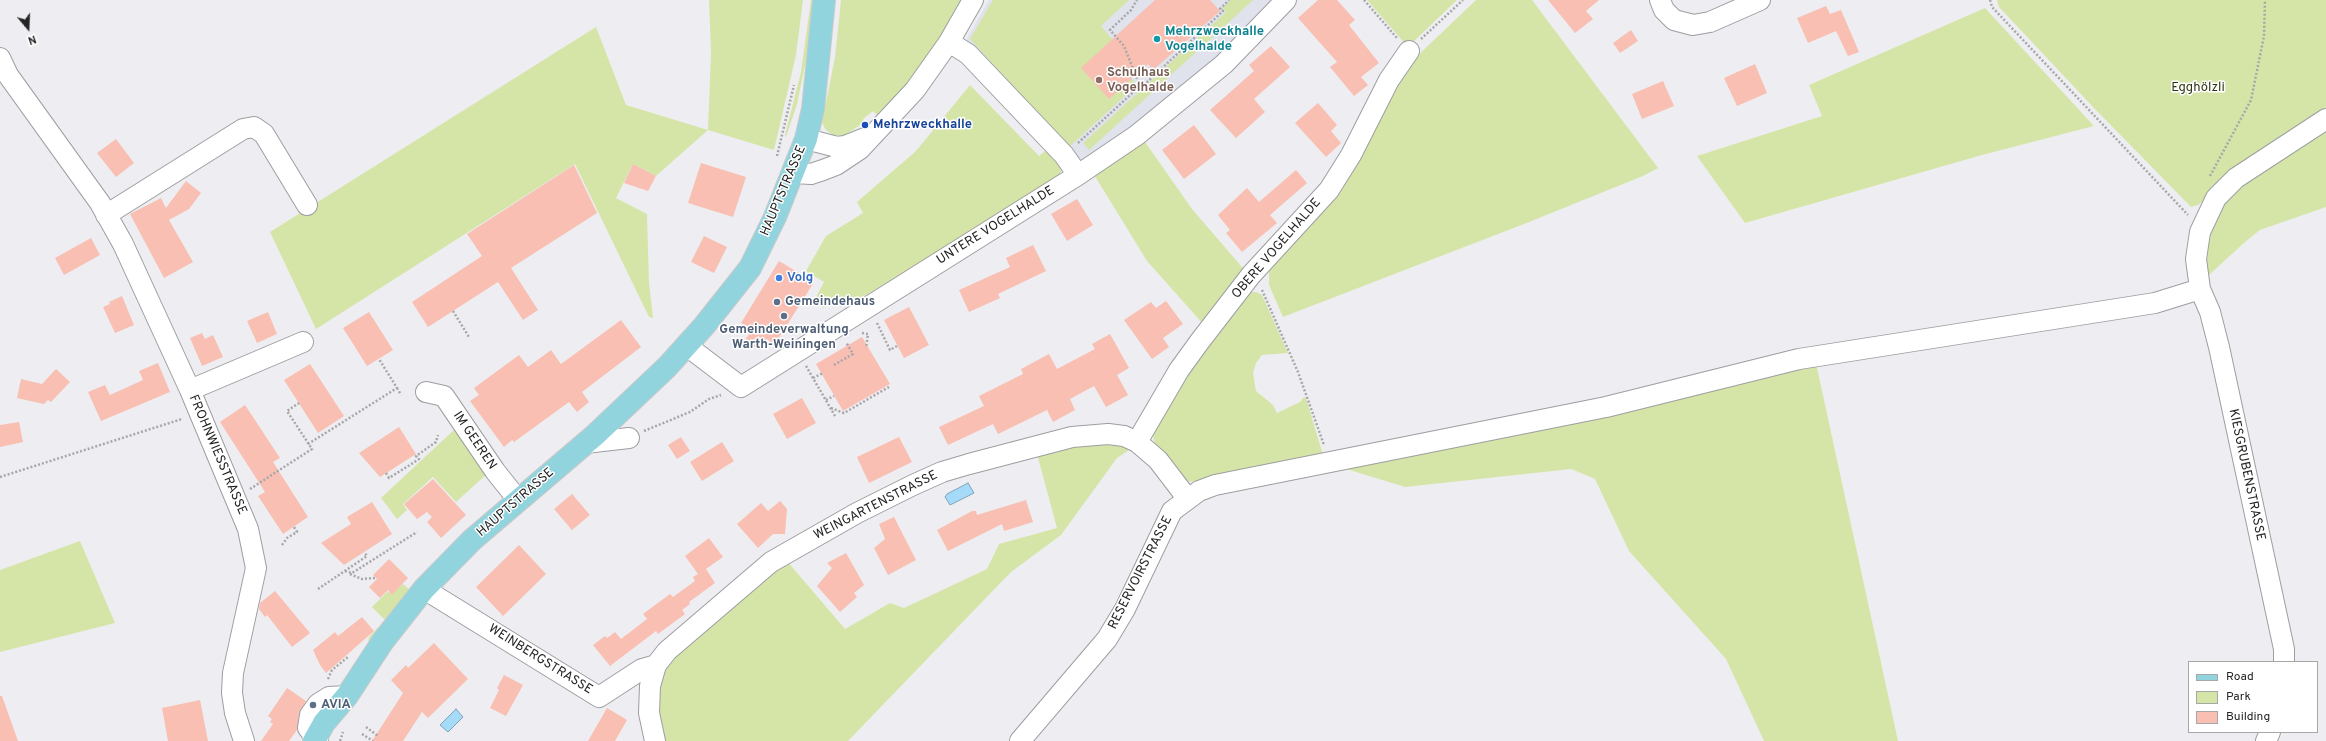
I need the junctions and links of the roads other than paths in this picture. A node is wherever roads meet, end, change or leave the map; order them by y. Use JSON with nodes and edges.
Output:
{"nodes":[{"id":1,"x":824,"y":0,"type":"edge"},
{"id":2,"x":973,"y":0,"type":"edge"},
{"id":3,"x":1286,"y":0,"type":"edge"},
{"id":4,"x":1660,"y":0,"type":"edge"},
{"id":5,"x":1760,"y":0,"type":"edge"},
{"id":6,"x":948,"y":42,"type":"junction"},
{"id":7,"x":1409,"y":52,"type":"road end"},
{"id":8,"x":0,"y":58,"type":"edge"},
{"id":9,"x":2326,"y":119,"type":"edge"},
{"id":10,"x":874,"y":133,"type":"junction"},
{"id":11,"x":790,"y":156,"type":"junction"},
{"id":12,"x":1078,"y":175,"type":"junction"},
{"id":13,"x":306,"y":205,"type":"dead end"},
{"id":14,"x":106,"y":215,"type":"junction"},
{"id":15,"x":2200,"y":289,"type":"junction"},
{"id":16,"x":303,"y":342,"type":"dead end"},
{"id":17,"x":687,"y":346,"type":"junction"},
{"id":18,"x":190,"y":390,"type":"junction"},
{"id":19,"x":426,"y":392,"type":"dead end"},
{"id":20,"x":629,"y":438,"type":"road end"},
{"id":21,"x":1137,"y":442,"type":"junction"},
{"id":22,"x":585,"y":444,"type":"junction"},
{"id":23,"x":1187,"y":498,"type":"junction"},
{"id":24,"x":518,"y":500,"type":"junction"},
{"id":25,"x":424,"y":589,"type":"junction"},
{"id":26,"x":2284,"y":661,"type":"edge"},
{"id":27,"x":656,"y":665,"type":"junction"},
{"id":28,"x":347,"y":696,"type":"junction"},
{"id":29,"x":244,"y":741,"type":"edge"},
{"id":30,"x":320,"y":741,"type":"edge"},
{"id":31,"x":655,"y":741,"type":"edge"},
{"id":32,"x":1020,"y":741,"type":"edge"}],
"edges":[{"from":1,"to":11,"type":"main road","name":"HAUPTSTRASSE"},
{"from":2,"to":6,"type":"street"},
{"from":3,"to":12,"type":"street","name":"UNTERE VOGELHALDE"},
{"from":4,"to":5,"type":"street"},
{"from":6,"to":10,"type":"street"},
{"from":6,"to":12,"type":"street"},
{"from":7,"to":21,"type":"street","name":"OBERE VOGELHALDE"},
{"from":8,"to":14,"type":"street","name":"FROHNWIESSTRASSE"},
{"from":9,"to":15,"type":"street","name":"KIESGRUBENSTRASSE"},
{"from":10,"to":11,"type":"street"},
{"from":10,"to":11,"type":"street"},
{"from":11,"to":17,"type":"main road","name":"HAUPTSTRASSE"},
{"from":12,"to":17,"type":"street","name":"UNTERE VOGELHALDE"},
{"from":13,"to":14,"type":"street"},
{"from":14,"to":18,"type":"street","name":"FROHNWIESSTRASSE"},
{"from":15,"to":23,"type":"street","name":"RESERVOIRSTRASSE"},
{"from":15,"to":26,"type":"street","name":"KIESGRUBENSTRASSE"},
{"from":16,"to":18,"type":"street"},
{"from":17,"to":22,"type":"main road","name":"HAUPTSTRASSE"},
{"from":18,"to":29,"type":"street","name":"FROHNWIESSTRASSE"},
{"from":19,"to":24,"type":"street","name":"IM GEEREN"},
{"from":20,"to":22,"type":"street"},
{"from":21,"to":23,"type":"street","name":"WEINGARTENSTRASSE"},
{"from":21,"to":27,"type":"street","name":"WEINGARTENSTRASSE"},
{"from":22,"to":24,"type":"main road","name":"HAUPTSTRASSE"},
{"from":23,"to":32,"type":"street","name":"RESERVOIRSTRASSE"},
{"from":24,"to":25,"type":"main road","name":"HAUPTSTRASSE"},
{"from":25,"to":27,"type":"street","name":"WEINBERGSTRASSE"},
{"from":25,"to":28,"type":"main road","name":"HAUPTSTRASSE"},
{"from":27,"to":31,"type":"street","name":"WEINGARTENSTRASSE"},
{"from":28,"to":30,"type":"main road","name":"HAUPTSTRASSE"},
{"from":28,"to":30,"type":"street"}]}
